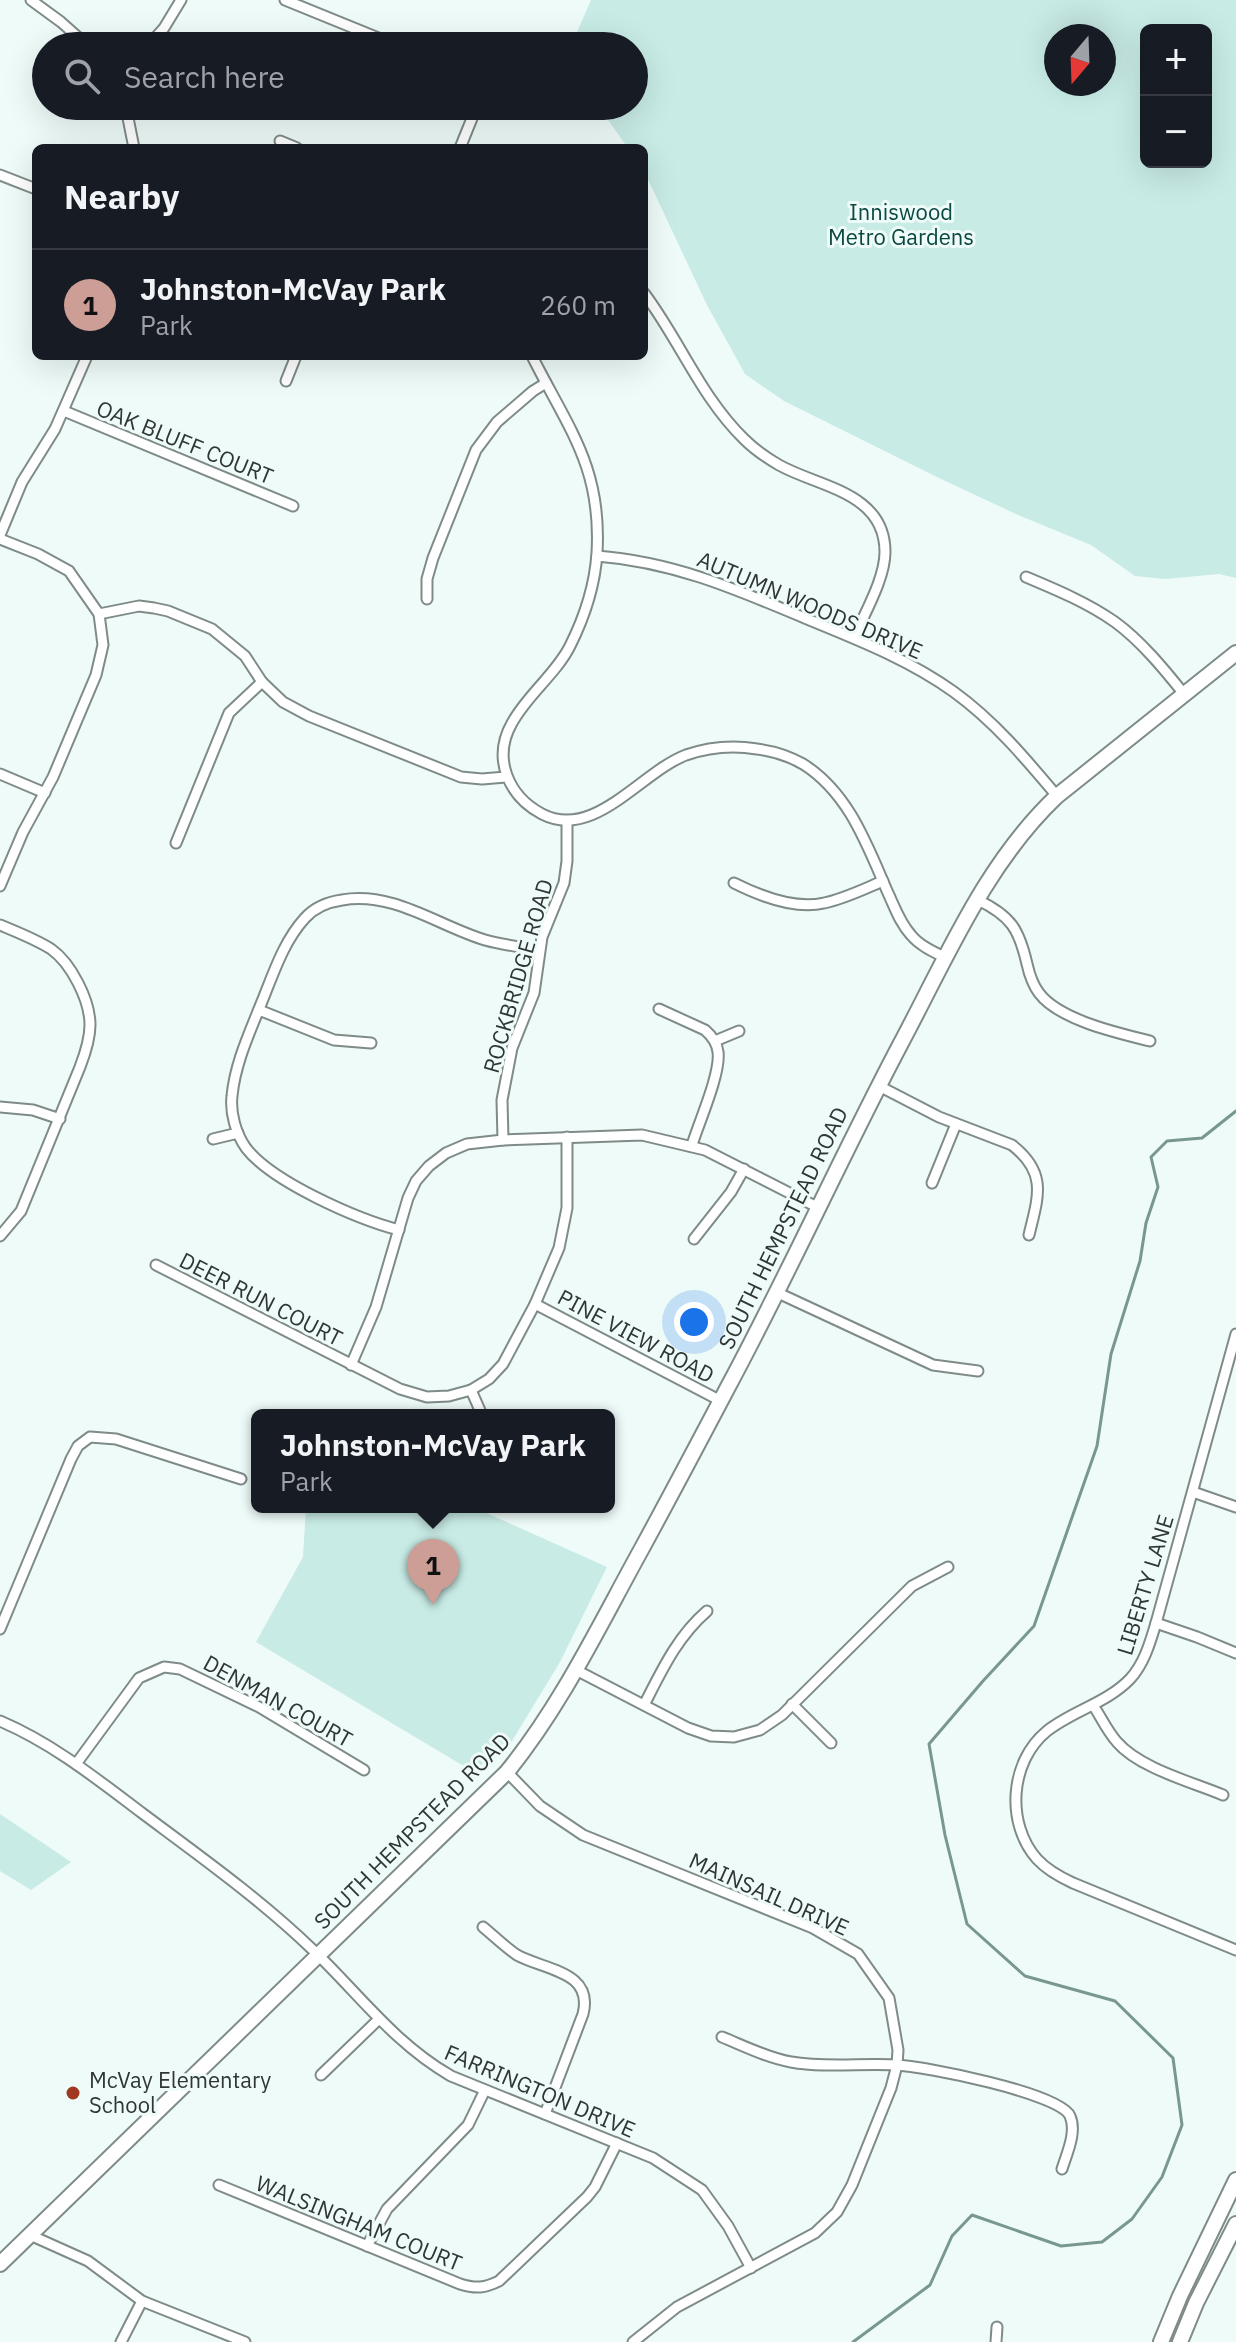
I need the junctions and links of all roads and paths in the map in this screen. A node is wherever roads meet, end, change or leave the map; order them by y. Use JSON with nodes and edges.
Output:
{"nodes":[{"id":1,"x":31,"y":0,"type":"edge"},
{"id":2,"x":181,"y":0,"type":"edge"},
{"id":3,"x":285,"y":0,"type":"edge"},
{"id":4,"x":72,"y":32,"type":"edge"},
{"id":5,"x":160,"y":32,"type":"edge"},
{"id":6,"x":364,"y":32,"type":"edge"},
{"id":7,"x":127,"y":120,"type":"edge"},
{"id":8,"x":471,"y":120,"type":"edge"},
{"id":9,"x":280,"y":141,"type":"dead end"},
{"id":10,"x":133,"y":144,"type":"edge"},
{"id":11,"x":287,"y":144,"type":"edge"},
{"id":12,"x":462,"y":144,"type":"edge"},
{"id":13,"x":0,"y":175,"type":"edge"},
{"id":14,"x":32,"y":187,"type":"edge"},
{"id":15,"x":648,"y":298,"type":"edge"},
{"id":16,"x":85,"y":360,"type":"edge"},
{"id":17,"x":294,"y":360,"type":"edge"},
{"id":18,"x":534,"y":360,"type":"edge"},
{"id":19,"x":286,"y":381,"type":"dead end"},
{"id":20,"x":546,"y":383,"type":"junction"},
{"id":21,"x":64,"y":411,"type":"junction"},
{"id":22,"x":293,"y":506,"type":"dead end"},
{"id":23,"x":0,"y":537,"type":"edge"},
{"id":24,"x":597,"y":556,"type":"junction"},
{"id":25,"x":1026,"y":577,"type":"dead end"},
{"id":26,"x":427,"y":599,"type":"dead end"},
{"id":27,"x":99,"y":614,"type":"junction"},
{"id":28,"x":854,"y":638,"type":"junction"},
{"id":29,"x":1236,"y":653,"type":"edge"},
{"id":30,"x":262,"y":682,"type":"junction"},
{"id":31,"x":1184,"y":694,"type":"junction"},
{"id":32,"x":0,"y":774,"type":"edge"},
{"id":33,"x":506,"y":777,"type":"junction"},
{"id":34,"x":45,"y":793,"type":"junction"},
{"id":35,"x":1057,"y":796,"type":"junction"},
{"id":36,"x":567,"y":821,"type":"junction"},
{"id":37,"x":176,"y":843,"type":"dead end"},
{"id":38,"x":883,"y":881,"type":"junction"},
{"id":39,"x":734,"y":883,"type":"dead end"},
{"id":40,"x":0,"y":886,"type":"edge"},
{"id":41,"x":978,"y":900,"type":"junction"},
{"id":42,"x":0,"y":925,"type":"edge"},
{"id":43,"x":539,"y":950,"type":"junction"},
{"id":44,"x":946,"y":958,"type":"junction"},
{"id":45,"x":659,"y":1009,"type":"dead end"},
{"id":46,"x":259,"y":1010,"type":"junction"},
{"id":47,"x":739,"y":1031,"type":"dead end"},
{"id":48,"x":715,"y":1041,"type":"junction"},
{"id":49,"x":1150,"y":1041,"type":"dead end"},
{"id":50,"x":371,"y":1043,"type":"dead end"},
{"id":51,"x":879,"y":1086,"type":"junction"},
{"id":52,"x":0,"y":1107,"type":"edge"},
{"id":53,"x":60,"y":1119,"type":"junction"},
{"id":54,"x":956,"y":1124,"type":"junction"},
{"id":55,"x":238,"y":1133,"type":"junction"},
{"id":56,"x":567,"y":1137,"type":"junction"},
{"id":57,"x":213,"y":1139,"type":"dead end"},
{"id":58,"x":503,"y":1140,"type":"junction"},
{"id":59,"x":692,"y":1145,"type":"junction"},
{"id":60,"x":744,"y":1169,"type":"junction"},
{"id":61,"x":932,"y":1183,"type":"dead end"},
{"id":62,"x":817,"y":1207,"type":"junction"},
{"id":63,"x":399,"y":1230,"type":"junction"},
{"id":64,"x":1029,"y":1235,"type":"dead end"},
{"id":65,"x":0,"y":1236,"type":"edge"},
{"id":66,"x":694,"y":1239,"type":"dead end"},
{"id":67,"x":156,"y":1265,"type":"dead end"},
{"id":68,"x":776,"y":1292,"type":"junction"},
{"id":69,"x":535,"y":1304,"type":"junction"},
{"id":70,"x":1236,"y":1334,"type":"edge"},
{"id":71,"x":1233,"y":1359,"type":"edge"},
{"id":72,"x":351,"y":1365,"type":"junction"},
{"id":73,"x":978,"y":1371,"type":"dead end"},
{"id":74,"x":471,"y":1390,"type":"junction"},
{"id":75,"x":721,"y":1401,"type":"junction"},
{"id":76,"x":479,"y":1409,"type":"edge"},
{"id":77,"x":241,"y":1479,"type":"dead end"},
{"id":78,"x":1193,"y":1492,"type":"junction"},
{"id":79,"x":1236,"y":1507,"type":"edge"},
{"id":80,"x":948,"y":1567,"type":"dead end"},
{"id":81,"x":707,"y":1611,"type":"dead end"},
{"id":82,"x":1156,"y":1623,"type":"junction"},
{"id":83,"x":0,"y":1629,"type":"edge"},
{"id":84,"x":1236,"y":1653,"type":"edge"},
{"id":85,"x":576,"y":1670,"type":"junction"},
{"id":86,"x":792,"y":1704,"type":"junction"},
{"id":87,"x":644,"y":1705,"type":"junction"},
{"id":88,"x":1093,"y":1705,"type":"junction"},
{"id":89,"x":0,"y":1721,"type":"edge"},
{"id":90,"x":831,"y":1743,"type":"dead end"},
{"id":91,"x":76,"y":1764,"type":"junction"},
{"id":92,"x":364,"y":1770,"type":"dead end"},
{"id":93,"x":507,"y":1772,"type":"junction"},
{"id":94,"x":1223,"y":1795,"type":"dead end"},
{"id":95,"x":483,"y":1927,"type":"dead end"},
{"id":96,"x":1236,"y":1950,"type":"edge"},
{"id":97,"x":319,"y":1955,"type":"junction"},
{"id":98,"x":379,"y":2019,"type":"junction"},
{"id":99,"x":722,"y":2037,"type":"dead end"},
{"id":100,"x":897,"y":2065,"type":"junction"},
{"id":101,"x":321,"y":2075,"type":"dead end"},
{"id":102,"x":485,"y":2090,"type":"junction"},
{"id":103,"x":1079,"y":2108,"type":"dead end"},
{"id":104,"x":1069,"y":2113,"type":"junction"},
{"id":105,"x":545,"y":2114,"type":"junction"},
{"id":106,"x":617,"y":2143,"type":"junction"},
{"id":107,"x":1062,"y":2169,"type":"dead end"},
{"id":108,"x":1236,"y":2180,"type":"edge"},
{"id":109,"x":219,"y":2185,"type":"dead end"},
{"id":110,"x":1236,"y":2224,"type":"edge"},
{"id":111,"x":30,"y":2235,"type":"junction"},
{"id":112,"x":367,"y":2246,"type":"junction"},
{"id":113,"x":0,"y":2264,"type":"edge"},
{"id":114,"x":751,"y":2268,"type":"junction"},
{"id":115,"x":142,"y":2301,"type":"junction"},
{"id":116,"x":997,"y":2327,"type":"dead end"},
{"id":117,"x":121,"y":2342,"type":"edge"},
{"id":118,"x":245,"y":2342,"type":"edge"},
{"id":119,"x":633,"y":2342,"type":"edge"},
{"id":120,"x":996,"y":2342,"type":"edge"},
{"id":121,"x":1161,"y":2342,"type":"edge"},
{"id":122,"x":1180,"y":2342,"type":"edge"}],
"edges":[{"from":1,"to":4,"type":"street"},
{"from":2,"to":5,"type":"street"},
{"from":3,"to":6,"type":"street"},
{"from":7,"to":10,"type":"street"},
{"from":8,"to":12,"type":"street"},
{"from":9,"to":11,"type":"street"},
{"from":13,"to":14,"type":"street"},
{"from":15,"to":28,"type":"street"},
{"from":16,"to":21,"type":"street"},
{"from":17,"to":19,"type":"street"},
{"from":18,"to":20,"type":"street"},
{"from":20,"to":24,"type":"street"},
{"from":20,"to":26,"type":"street"},
{"from":21,"to":22,"type":"street","name":"OAK BLUFF COURT"},
{"from":21,"to":23,"type":"street"},
{"from":23,"to":27,"type":"street"},
{"from":24,"to":28,"type":"street","name":"AUTUMN WOODS DRIVE"},
{"from":24,"to":33,"type":"street"},
{"from":25,"to":31,"type":"street"},
{"from":27,"to":30,"type":"street"},
{"from":27,"to":34,"type":"street"},
{"from":28,"to":35,"type":"street","name":"AUTUMN WOODS DRIVE"},
{"from":29,"to":31,"type":"street","name":"SOUTH HEMPSTEAD ROAD"},
{"from":30,"to":33,"type":"street"},
{"from":30,"to":37,"type":"street"},
{"from":31,"to":35,"type":"street","name":"SOUTH HEMPSTEAD ROAD"},
{"from":32,"to":34,"type":"street"},
{"from":33,"to":36,"type":"street"},
{"from":34,"to":40,"type":"street"},
{"from":35,"to":41,"type":"street","name":"SOUTH HEMPSTEAD ROAD"},
{"from":36,"to":38,"type":"street"},
{"from":36,"to":43,"type":"street","name":"ROCKBRIDGE ROAD"},
{"from":38,"to":39,"type":"street"},
{"from":38,"to":44,"type":"street"},
{"from":41,"to":44,"type":"street","name":"SOUTH HEMPSTEAD ROAD"},
{"from":41,"to":49,"type":"street"},
{"from":42,"to":53,"type":"street"},
{"from":43,"to":46,"type":"street"},
{"from":43,"to":58,"type":"street","name":"ROCKBRIDGE ROAD"},
{"from":44,"to":51,"type":"street","name":"SOUTH HEMPSTEAD ROAD"},
{"from":45,"to":48,"type":"street"},
{"from":46,"to":50,"type":"street"},
{"from":46,"to":55,"type":"street"},
{"from":47,"to":48,"type":"street"},
{"from":48,"to":59,"type":"street"},
{"from":51,"to":54,"type":"street"},
{"from":51,"to":62,"type":"street","name":"SOUTH HEMPSTEAD ROAD"},
{"from":52,"to":53,"type":"street"},
{"from":53,"to":65,"type":"street"},
{"from":54,"to":61,"type":"street"},
{"from":54,"to":64,"type":"street"},
{"from":55,"to":57,"type":"street"},
{"from":55,"to":63,"type":"street"},
{"from":56,"to":58,"type":"street"},
{"from":56,"to":59,"type":"street"},
{"from":56,"to":69,"type":"street"},
{"from":58,"to":63,"type":"street"},
{"from":59,"to":60,"type":"street"},
{"from":60,"to":62,"type":"street"},
{"from":60,"to":66,"type":"street"},
{"from":62,"to":68,"type":"street","name":"SOUTH HEMPSTEAD ROAD"},
{"from":63,"to":72,"type":"street"},
{"from":67,"to":72,"type":"street","name":"DEER RUN COURT"},
{"from":68,"to":73,"type":"street"},
{"from":68,"to":75,"type":"street","name":"SOUTH HEMPSTEAD ROAD"},
{"from":69,"to":74,"type":"street"},
{"from":69,"to":75,"type":"street","name":"PINE VIEW ROAD"},
{"from":70,"to":71,"type":"street","name":"LIBERTY LANE"},
{"from":71,"to":78,"type":"street","name":"LIBERTY LANE"},
{"from":72,"to":74,"type":"street","name":"DEER RUN COURT"},
{"from":74,"to":76,"type":"street"},
{"from":75,"to":85,"type":"street","name":"SOUTH HEMPSTEAD ROAD"},
{"from":77,"to":83,"type":"street"},
{"from":78,"to":79,"type":"street"},
{"from":78,"to":82,"type":"street","name":"LIBERTY LANE"},
{"from":80,"to":86,"type":"street"},
{"from":81,"to":87,"type":"street"},
{"from":82,"to":84,"type":"street"},
{"from":82,"to":88,"type":"street","name":"LIBERTY LANE"},
{"from":85,"to":87,"type":"street"},
{"from":85,"to":93,"type":"street","name":"SOUTH HEMPSTEAD ROAD"},
{"from":86,"to":87,"type":"street"},
{"from":86,"to":90,"type":"street"},
{"from":88,"to":94,"type":"street"},
{"from":88,"to":96,"type":"street","name":"LIBERTY LANE"},
{"from":89,"to":91,"type":"street","name":"FARRINGTON DRIVE"},
{"from":91,"to":92,"type":"street","name":"DENMAN COURT"},
{"from":91,"to":97,"type":"street","name":"FARRINGTON DRIVE"},
{"from":93,"to":97,"type":"street","name":"SOUTH HEMPSTEAD ROAD"},
{"from":93,"to":100,"type":"street","name":"MAINSAIL DRIVE"},
{"from":95,"to":105,"type":"street"},
{"from":97,"to":98,"type":"street","name":"FARRINGTON DRIVE"},
{"from":97,"to":111,"type":"street","name":"SOUTH HEMPSTEAD ROAD"},
{"from":98,"to":101,"type":"street"},
{"from":98,"to":102,"type":"street","name":"FARRINGTON DRIVE"},
{"from":99,"to":100,"type":"street"},
{"from":100,"to":104,"type":"street"},
{"from":100,"to":114,"type":"street","name":"MAINSAIL DRIVE"},
{"from":102,"to":105,"type":"street","name":"FARRINGTON DRIVE"},
{"from":102,"to":112,"type":"street"},
{"from":103,"to":104,"type":"street"},
{"from":104,"to":107,"type":"street"},
{"from":105,"to":106,"type":"street","name":"FARRINGTON DRIVE"},
{"from":106,"to":112,"type":"street","name":"WALSINGHAM COURT"},
{"from":106,"to":114,"type":"street","name":"FARRINGTON DRIVE"},
{"from":108,"to":121,"type":"street"},
{"from":109,"to":112,"type":"street","name":"WALSINGHAM COURT"},
{"from":110,"to":122,"type":"street"},
{"from":111,"to":113,"type":"street","name":"SOUTH HEMPSTEAD ROAD"},
{"from":111,"to":115,"type":"street"},
{"from":114,"to":119,"type":"street","name":"MAINSAIL DRIVE"},
{"from":115,"to":117,"type":"street"},
{"from":115,"to":118,"type":"street"},
{"from":116,"to":120,"type":"street"}]}
